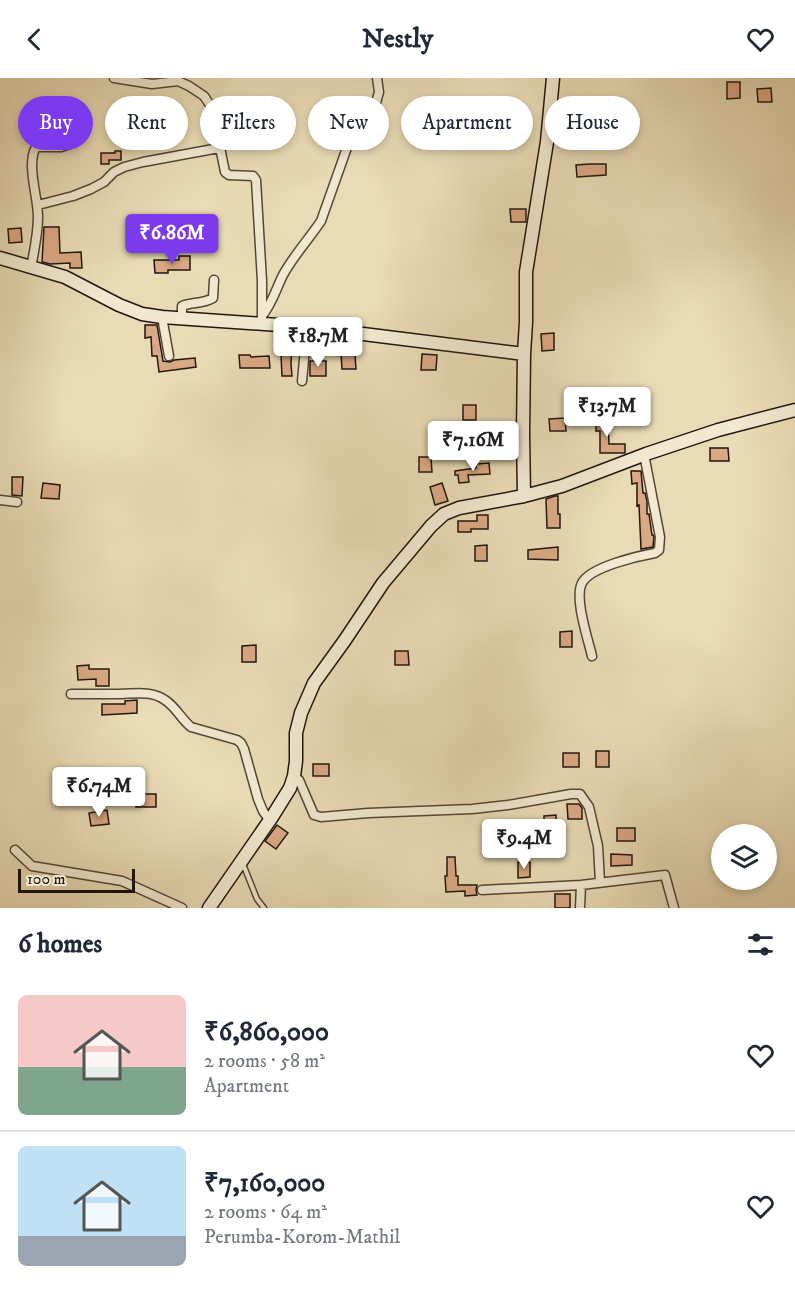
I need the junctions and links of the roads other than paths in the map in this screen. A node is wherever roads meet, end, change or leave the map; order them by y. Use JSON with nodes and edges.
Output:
{"nodes":[{"id":1,"x":114,"y":78,"type":"edge"},
{"id":2,"x":377,"y":78,"type":"edge"},
{"id":3,"x":553,"y":78,"type":"edge"},
{"id":4,"x":204,"y":96,"type":"edge"},
{"id":5,"x":34,"y":150,"type":"edge"},
{"id":6,"x":211,"y":150,"type":"edge"},
{"id":7,"x":220,"y":150,"type":"edge"},
{"id":8,"x":38,"y":205,"type":"junction"},
{"id":9,"x":0,"y":258,"type":"edge"},
{"id":10,"x":31,"y":268,"type":"junction"},
{"id":11,"x":214,"y":279,"type":"dead end"},
{"id":12,"x":162,"y":317,"type":"junction"},
{"id":13,"x":182,"y":319,"type":"junction"},
{"id":14,"x":261,"y":320,"type":"junction"},
{"id":15,"x":307,"y":327,"type":"junction"},
{"id":16,"x":524,"y":354,"type":"junction"},
{"id":17,"x":169,"y":356,"type":"dead end"},
{"id":18,"x":302,"y":381,"type":"dead end"},
{"id":19,"x":795,"y":410,"type":"edge"},
{"id":20,"x":644,"y":454,"type":"junction"},
{"id":21,"x":524,"y":496,"type":"junction"},
{"id":22,"x":0,"y":500,"type":"edge"},
{"id":23,"x":17,"y":502,"type":"dead end"},
{"id":24,"x":592,"y":656,"type":"dead end"},
{"id":25,"x":70,"y":694,"type":"dead end"},
{"id":26,"x":294,"y":776,"type":"junction"},
{"id":27,"x":270,"y":821,"type":"junction"},
{"id":28,"x":15,"y":850,"type":"dead end"},
{"id":29,"x":242,"y":861,"type":"junction"},
{"id":30,"x":600,"y":882,"type":"junction"},
{"id":31,"x":581,"y":885,"type":"junction"},
{"id":32,"x":482,"y":890,"type":"dead end"},
{"id":33,"x":182,"y":908,"type":"edge"},
{"id":34,"x":209,"y":908,"type":"edge"},
{"id":35,"x":264,"y":908,"type":"edge"},
{"id":36,"x":580,"y":908,"type":"edge"},
{"id":37,"x":674,"y":908,"type":"edge"}],
"edges":[{"from":1,"to":4,"type":"street"},
{"from":2,"to":14,"type":"street"},
{"from":3,"to":16,"type":"street"},
{"from":5,"to":8,"type":"street"},
{"from":6,"to":8,"type":"street"},
{"from":7,"to":14,"type":"street"},
{"from":8,"to":10,"type":"street"},
{"from":9,"to":10,"type":"street"},
{"from":10,"to":12,"type":"street"},
{"from":11,"to":13,"type":"street"},
{"from":12,"to":13,"type":"street"},
{"from":12,"to":17,"type":"street"},
{"from":13,"to":14,"type":"street"},
{"from":14,"to":15,"type":"street"},
{"from":15,"to":16,"type":"street"},
{"from":15,"to":18,"type":"street"},
{"from":16,"to":21,"type":"street"},
{"from":19,"to":20,"type":"street"},
{"from":20,"to":21,"type":"street"},
{"from":20,"to":24,"type":"street"},
{"from":21,"to":26,"type":"street"},
{"from":22,"to":23,"type":"street"},
{"from":25,"to":27,"type":"street"},
{"from":26,"to":27,"type":"street"},
{"from":26,"to":30,"type":"street"},
{"from":27,"to":29,"type":"street"},
{"from":28,"to":33,"type":"street"},
{"from":29,"to":34,"type":"street"},
{"from":29,"to":35,"type":"lane"},
{"from":30,"to":31,"type":"street"},
{"from":30,"to":37,"type":"street"},
{"from":31,"to":32,"type":"street"},
{"from":31,"to":36,"type":"street"}]}
